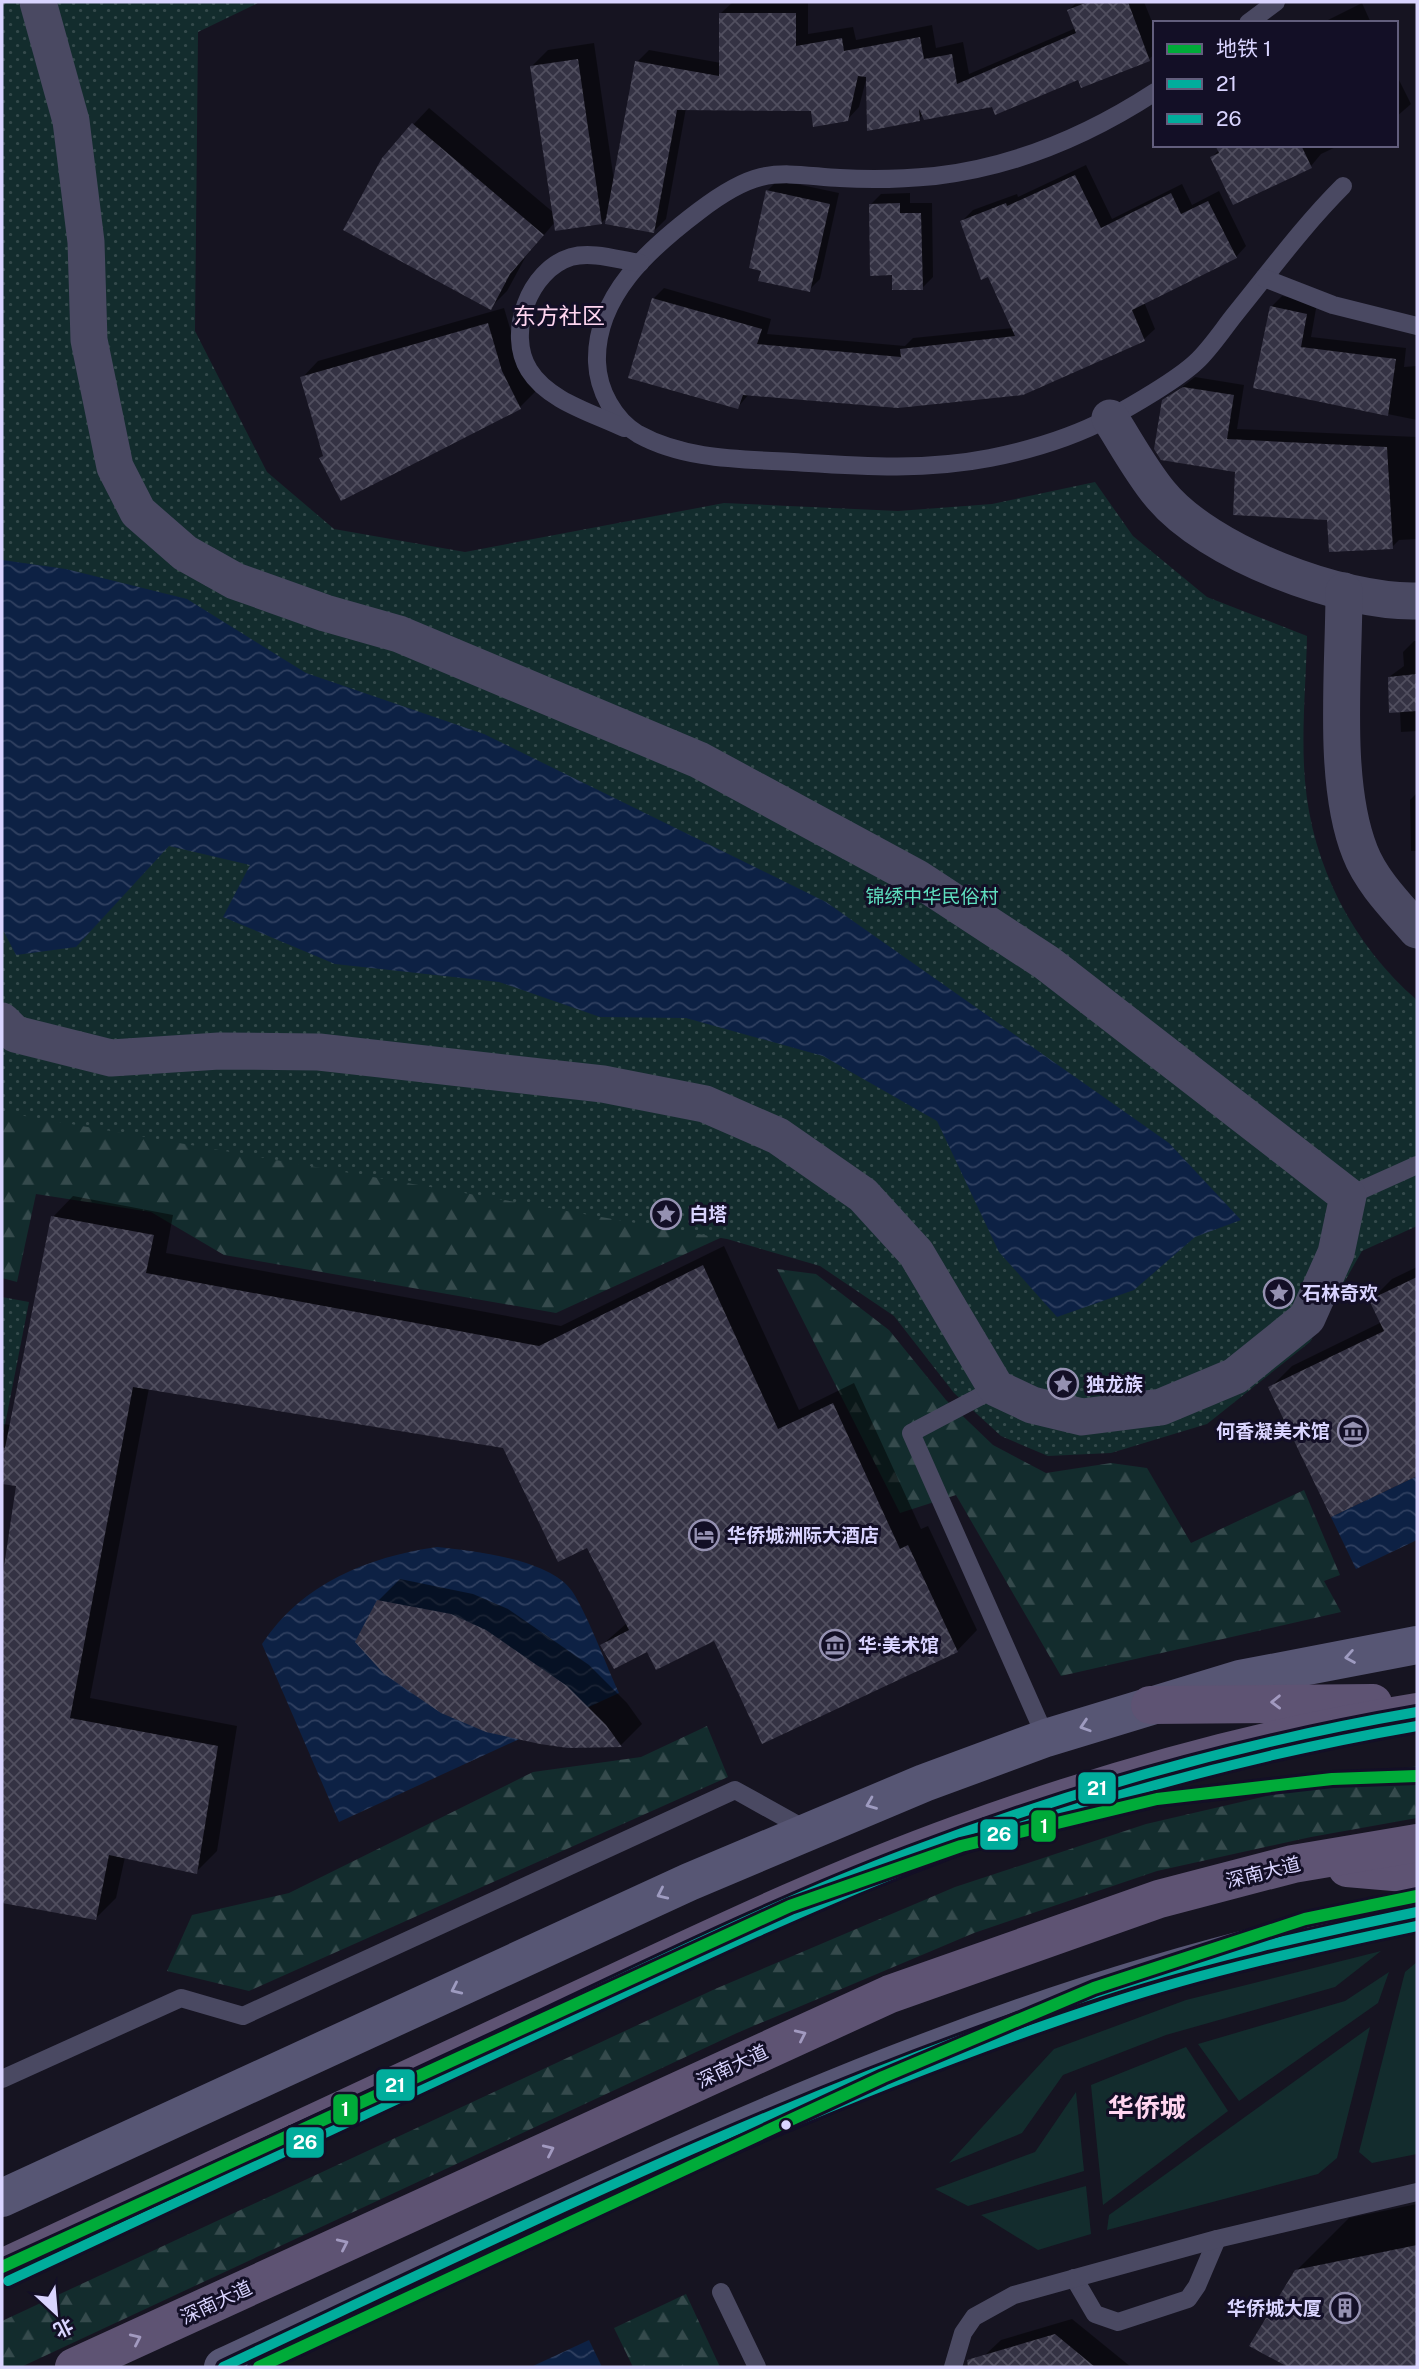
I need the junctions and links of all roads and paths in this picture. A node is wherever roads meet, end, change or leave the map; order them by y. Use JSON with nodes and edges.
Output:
{"nodes":[{"id":1,"x":38,"y":2,"type":"edge"},
{"id":2,"x":1276,"y":2,"type":"edge"},
{"id":3,"x":1251,"y":21,"type":"edge"},
{"id":4,"x":1153,"y":93,"type":"edge"},
{"id":5,"x":1343,"y":186,"type":"dead end"},
{"id":6,"x":640,"y":263,"type":"junction"},
{"id":7,"x":1264,"y":278,"type":"junction"},
{"id":8,"x":1417,"y":326,"type":"edge"},
{"id":9,"x":1110,"y":418,"type":"junction"},
{"id":10,"x":634,"y":432,"type":"junction"},
{"id":11,"x":1344,"y":592,"type":"junction"},
{"id":12,"x":1417,"y":601,"type":"edge"},
{"id":13,"x":1380,"y":886,"type":"junction"},
{"id":14,"x":1417,"y":891,"type":"edge"},
{"id":15,"x":1417,"y":930,"type":"edge"},
{"id":16,"x":2,"y":1021,"type":"edge"},
{"id":17,"x":1417,"y":1165,"type":"edge"},
{"id":18,"x":1348,"y":1196,"type":"junction"},
{"id":19,"x":996,"y":1388,"type":"junction"},
{"id":20,"x":1417,"y":1645,"type":"edge"},
{"id":21,"x":1150,"y":1705,"type":"junction"},
{"id":22,"x":1417,"y":1705,"type":"edge"},
{"id":23,"x":1417,"y":1712,"type":"edge"},
{"id":24,"x":1046,"y":1738,"type":"junction"},
{"id":25,"x":807,"y":1830,"type":"junction"},
{"id":26,"x":1417,"y":1843,"type":"edge"},
{"id":27,"x":1293,"y":1864,"type":"junction"},
{"id":28,"x":1417,"y":1874,"type":"edge"},
{"id":29,"x":1417,"y":1912,"type":"edge"},
{"id":30,"x":2,"y":2079,"type":"edge"},
{"id":31,"x":1417,"y":2192,"type":"edge"},
{"id":32,"x":2,"y":2198,"type":"edge"},
{"id":33,"x":1217,"y":2239,"type":"junction"},
{"id":34,"x":2,"y":2268,"type":"edge"},
{"id":35,"x":1074,"y":2278,"type":"junction"},
{"id":36,"x":721,"y":2292,"type":"dead end"},
{"id":37,"x":74,"y":2367,"type":"edge"},
{"id":38,"x":223,"y":2367,"type":"edge"},
{"id":39,"x":757,"y":2367,"type":"edge"},
{"id":40,"x":953,"y":2367,"type":"edge"}],
"edges":[{"from":1,"to":18,"type":"street"},
{"from":2,"to":3,"type":"lane"},
{"from":4,"to":6,"type":"lane"},
{"from":5,"to":7,"type":"lane"},
{"from":6,"to":10,"type":"lane"},
{"from":6,"to":10,"type":"lane"},
{"from":7,"to":8,"type":"lane"},
{"from":7,"to":9,"type":"lane"},
{"from":9,"to":10,"type":"lane"},
{"from":9,"to":11,"type":"street"},
{"from":11,"to":12,"type":"street"},
{"from":11,"to":13,"type":"street"},
{"from":13,"to":14,"type":"street"},
{"from":13,"to":15,"type":"street"},
{"from":16,"to":19,"type":"street"},
{"from":17,"to":18,"type":"lane"},
{"from":18,"to":19,"type":"street"},
{"from":19,"to":24,"type":"lane"},
{"from":20,"to":21,"type":"main road","one_way":true},
{"from":22,"to":21,"type":"main road","one_way":true},
{"from":21,"to":24,"type":"main road","one_way":true},
{"from":23,"to":34,"type":"main road"},
{"from":24,"to":25,"type":"main road","one_way":true},
{"from":25,"to":30,"type":"lane"},
{"from":25,"to":32,"type":"main road","one_way":true},
{"from":26,"to":27,"type":"main road","name":"深南大道"},
{"from":27,"to":28,"type":"main road"},
{"from":37,"to":27,"type":"main road","name":"深南大道","one_way":true},
{"from":29,"to":38,"type":"main road"},
{"from":31,"to":33,"type":"lane"},
{"from":33,"to":35,"type":"lane"},
{"from":33,"to":35,"type":"lane"},
{"from":35,"to":40,"type":"lane"},
{"from":36,"to":39,"type":"lane"}]}
